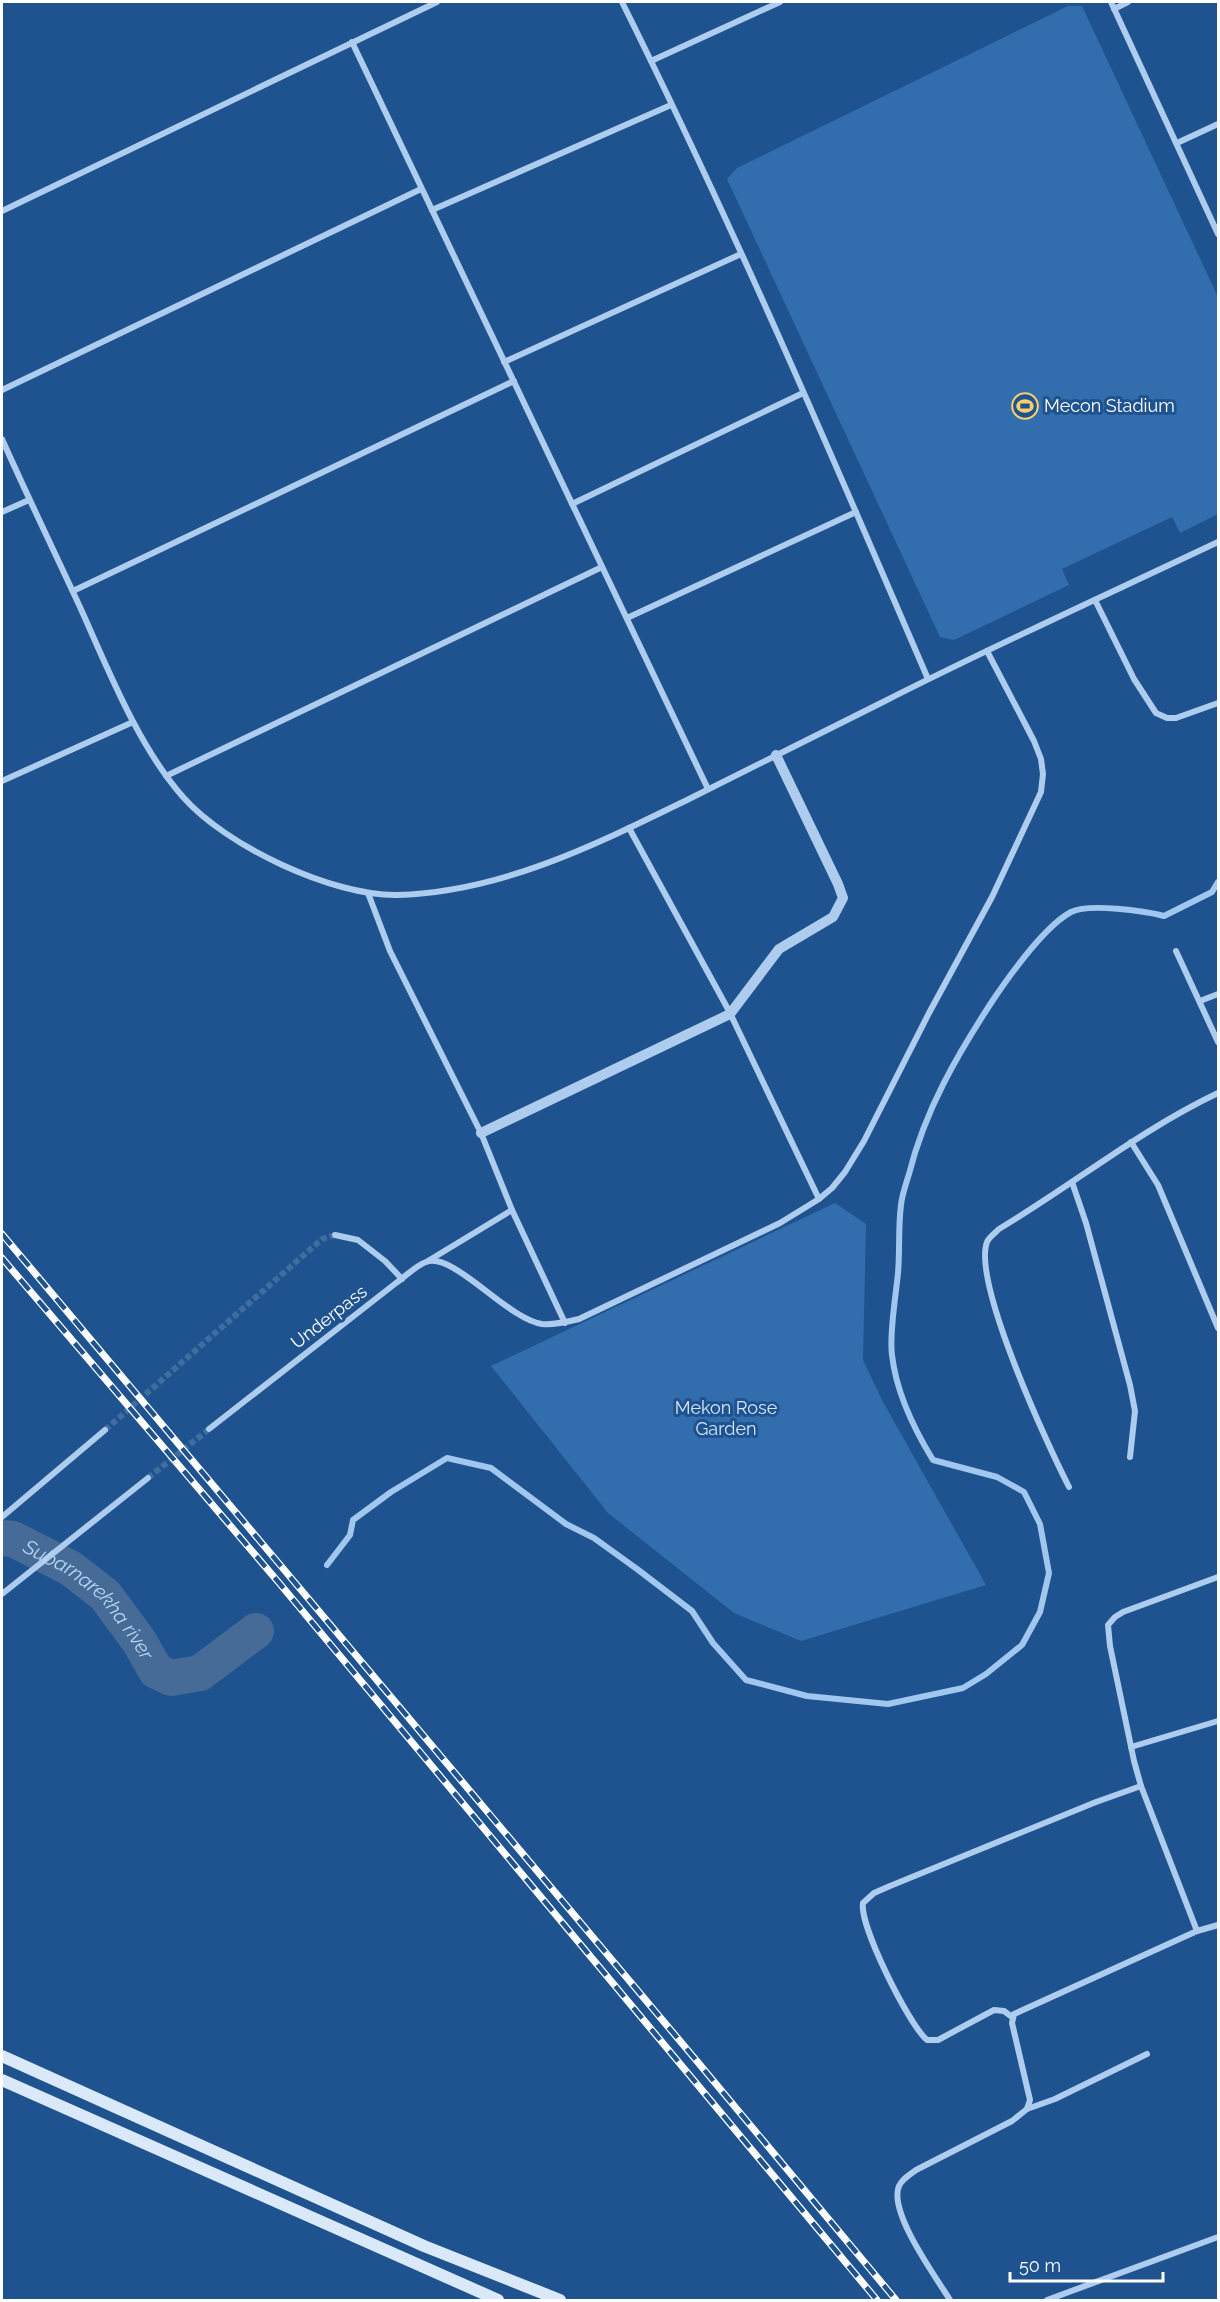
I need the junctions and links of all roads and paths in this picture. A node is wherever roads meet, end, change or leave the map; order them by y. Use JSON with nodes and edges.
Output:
{"nodes":[{"id":1,"x":437,"y":2,"type":"edge"},
{"id":2,"x":622,"y":2,"type":"edge"},
{"id":3,"x":780,"y":2,"type":"edge"},
{"id":4,"x":1111,"y":2,"type":"edge"},
{"id":5,"x":1128,"y":2,"type":"edge"},
{"id":6,"x":1114,"y":9,"type":"junction"},
{"id":7,"x":352,"y":42,"type":"junction"},
{"id":8,"x":651,"y":61,"type":"junction"},
{"id":9,"x":671,"y":105,"type":"junction"},
{"id":10,"x":1218,"y":124,"type":"edge"},
{"id":11,"x":1177,"y":143,"type":"junction"},
{"id":12,"x":421,"y":189,"type":"junction"},
{"id":13,"x":432,"y":210,"type":"junction"},
{"id":14,"x":2,"y":211,"type":"edge"},
{"id":15,"x":1218,"y":234,"type":"edge"},
{"id":16,"x":741,"y":254,"type":"junction"},
{"id":17,"x":504,"y":362,"type":"junction"},
{"id":18,"x":514,"y":381,"type":"junction"},
{"id":19,"x":2,"y":390,"type":"edge"},
{"id":20,"x":803,"y":393,"type":"junction"},
{"id":21,"x":2,"y":439,"type":"edge"},
{"id":22,"x":29,"y":500,"type":"junction"},
{"id":23,"x":572,"y":504,"type":"junction"},
{"id":24,"x":2,"y":512,"type":"edge"},
{"id":25,"x":856,"y":512,"type":"junction"},
{"id":26,"x":1218,"y":542,"type":"edge"},
{"id":27,"x":602,"y":567,"type":"junction"},
{"id":28,"x":73,"y":591,"type":"junction"},
{"id":29,"x":1095,"y":600,"type":"junction"},
{"id":30,"x":627,"y":618,"type":"junction"},
{"id":31,"x":987,"y":651,"type":"junction"},
{"id":32,"x":928,"y":679,"type":"junction"},
{"id":33,"x":1218,"y":703,"type":"edge"},
{"id":34,"x":133,"y":722,"type":"junction"},
{"id":35,"x":776,"y":756,"type":"junction"},
{"id":36,"x":166,"y":776,"type":"junction"},
{"id":37,"x":2,"y":781,"type":"edge"},
{"id":38,"x":708,"y":789,"type":"junction"},
{"id":39,"x":629,"y":828,"type":"junction"},
{"id":40,"x":368,"y":893,"type":"junction"},
{"id":41,"x":1176,"y":951,"type":"dead end"},
{"id":42,"x":1218,"y":994,"type":"edge"},
{"id":43,"x":1200,"y":1001,"type":"junction"},
{"id":44,"x":730,"y":1014,"type":"junction"},
{"id":45,"x":1218,"y":1042,"type":"edge"},
{"id":46,"x":1218,"y":1093,"type":"edge"},
{"id":47,"x":481,"y":1133,"type":"junction"},
{"id":48,"x":1131,"y":1142,"type":"junction"},
{"id":49,"x":1072,"y":1182,"type":"junction"},
{"id":50,"x":819,"y":1199,"type":"junction"},
{"id":51,"x":512,"y":1210,"type":"junction"},
{"id":52,"x":335,"y":1235,"type":"dead end"},
{"id":53,"x":427,"y":1261,"type":"junction"},
{"id":54,"x":402,"y":1279,"type":"junction"},
{"id":55,"x":565,"y":1323,"type":"junction"},
{"id":56,"x":1218,"y":1328,"type":"edge"},
{"id":57,"x":209,"y":1429,"type":"tunnel mouth"},
{"id":58,"x":105,"y":1430,"type":"tunnel mouth"},
{"id":59,"x":1130,"y":1457,"type":"dead end"},
{"id":60,"x":148,"y":1478,"type":"tunnel mouth"},
{"id":61,"x":1069,"y":1487,"type":"dead end"},
{"id":62,"x":2,"y":1517,"type":"edge"},
{"id":63,"x":1218,"y":1577,"type":"edge"},
{"id":64,"x":4,"y":1592,"type":"edge"},
{"id":65,"x":1218,"y":1721,"type":"edge"},
{"id":66,"x":1131,"y":1747,"type":"junction"},
{"id":67,"x":1142,"y":1786,"type":"junction"},
{"id":68,"x":1218,"y":1925,"type":"edge"},
{"id":69,"x":1197,"y":1931,"type":"junction"},
{"id":70,"x":1012,"y":2017,"type":"junction"},
{"id":71,"x":1147,"y":2054,"type":"dead end"},
{"id":72,"x":2,"y":2056,"type":"edge"},
{"id":73,"x":2,"y":2080,"type":"edge"},
{"id":74,"x":1027,"y":2109,"type":"junction"},
{"id":75,"x":1218,"y":2237,"type":"edge"},
{"id":76,"x":498,"y":2301,"type":"edge"},
{"id":77,"x":560,"y":2301,"type":"edge"},
{"id":78,"x":950,"y":2301,"type":"edge"},
{"id":79,"x":1047,"y":2301,"type":"edge"}],
"edges":[{"from":1,"to":7,"type":"street"},
{"from":2,"to":8,"type":"street"},
{"from":3,"to":8,"type":"street"},
{"from":4,"to":6,"type":"street"},
{"from":5,"to":6,"type":"street"},
{"from":6,"to":11,"type":"street"},
{"from":7,"to":12,"type":"street"},
{"from":7,"to":14,"type":"street"},
{"from":8,"to":9,"type":"street"},
{"from":9,"to":13,"type":"street"},
{"from":9,"to":16,"type":"street"},
{"from":10,"to":11,"type":"street"},
{"from":11,"to":15,"type":"street"},
{"from":12,"to":13,"type":"street"},
{"from":12,"to":19,"type":"street"},
{"from":13,"to":17,"type":"street"},
{"from":16,"to":17,"type":"street"},
{"from":16,"to":20,"type":"street"},
{"from":17,"to":18,"type":"street"},
{"from":18,"to":23,"type":"street"},
{"from":18,"to":28,"type":"street"},
{"from":20,"to":23,"type":"street"},
{"from":20,"to":25,"type":"street"},
{"from":21,"to":22,"type":"street"},
{"from":22,"to":24,"type":"street"},
{"from":22,"to":28,"type":"street"},
{"from":23,"to":27,"type":"street"},
{"from":25,"to":30,"type":"street"},
{"from":25,"to":32,"type":"street"},
{"from":26,"to":29,"type":"street"},
{"from":27,"to":30,"type":"street"},
{"from":27,"to":36,"type":"street"},
{"from":28,"to":34,"type":"street"},
{"from":29,"to":31,"type":"street"},
{"from":29,"to":33,"type":"street"},
{"from":30,"to":38,"type":"street"},
{"from":31,"to":32,"type":"street"},
{"from":31,"to":50,"type":"street"},
{"from":32,"to":35,"type":"street"},
{"from":34,"to":36,"type":"street"},
{"from":34,"to":37,"type":"street"},
{"from":35,"to":38,"type":"street"},
{"from":35,"to":44,"type":"street"},
{"from":36,"to":40,"type":"street"},
{"from":38,"to":39,"type":"street"},
{"from":39,"to":40,"type":"street"},
{"from":39,"to":44,"type":"street"},
{"from":40,"to":47,"type":"street"},
{"from":41,"to":43,"type":"street"},
{"from":42,"to":43,"type":"street"},
{"from":43,"to":45,"type":"street"},
{"from":44,"to":47,"type":"street"},
{"from":44,"to":50,"type":"street"},
{"from":46,"to":48,"type":"street"},
{"from":47,"to":51,"type":"street"},
{"from":48,"to":49,"type":"street"},
{"from":48,"to":56,"type":"street"},
{"from":49,"to":59,"type":"street"},
{"from":49,"to":61,"type":"street"},
{"from":50,"to":55,"type":"street"},
{"from":51,"to":53,"type":"street","name":"Underpass"},
{"from":51,"to":55,"type":"street"},
{"from":52,"to":54,"type":"street"},
{"from":53,"to":54,"type":"street","name":"Underpass"},
{"from":53,"to":55,"type":"street"},
{"from":54,"to":57,"type":"street","name":"Underpass"},
{"from":58,"to":62,"type":"street"},
{"from":60,"to":64,"type":"street"},
{"from":63,"to":66,"type":"street"},
{"from":65,"to":66,"type":"street"},
{"from":66,"to":67,"type":"street"},
{"from":67,"to":69,"type":"street"},
{"from":67,"to":70,"type":"street"},
{"from":68,"to":69,"type":"street"},
{"from":69,"to":70,"type":"street"},
{"from":70,"to":74,"type":"street"},
{"from":71,"to":74,"type":"street"},
{"from":72,"to":77,"type":"main road"},
{"from":73,"to":76,"type":"main road"},
{"from":74,"to":78,"type":"street"},
{"from":75,"to":79,"type":"street"}]}
